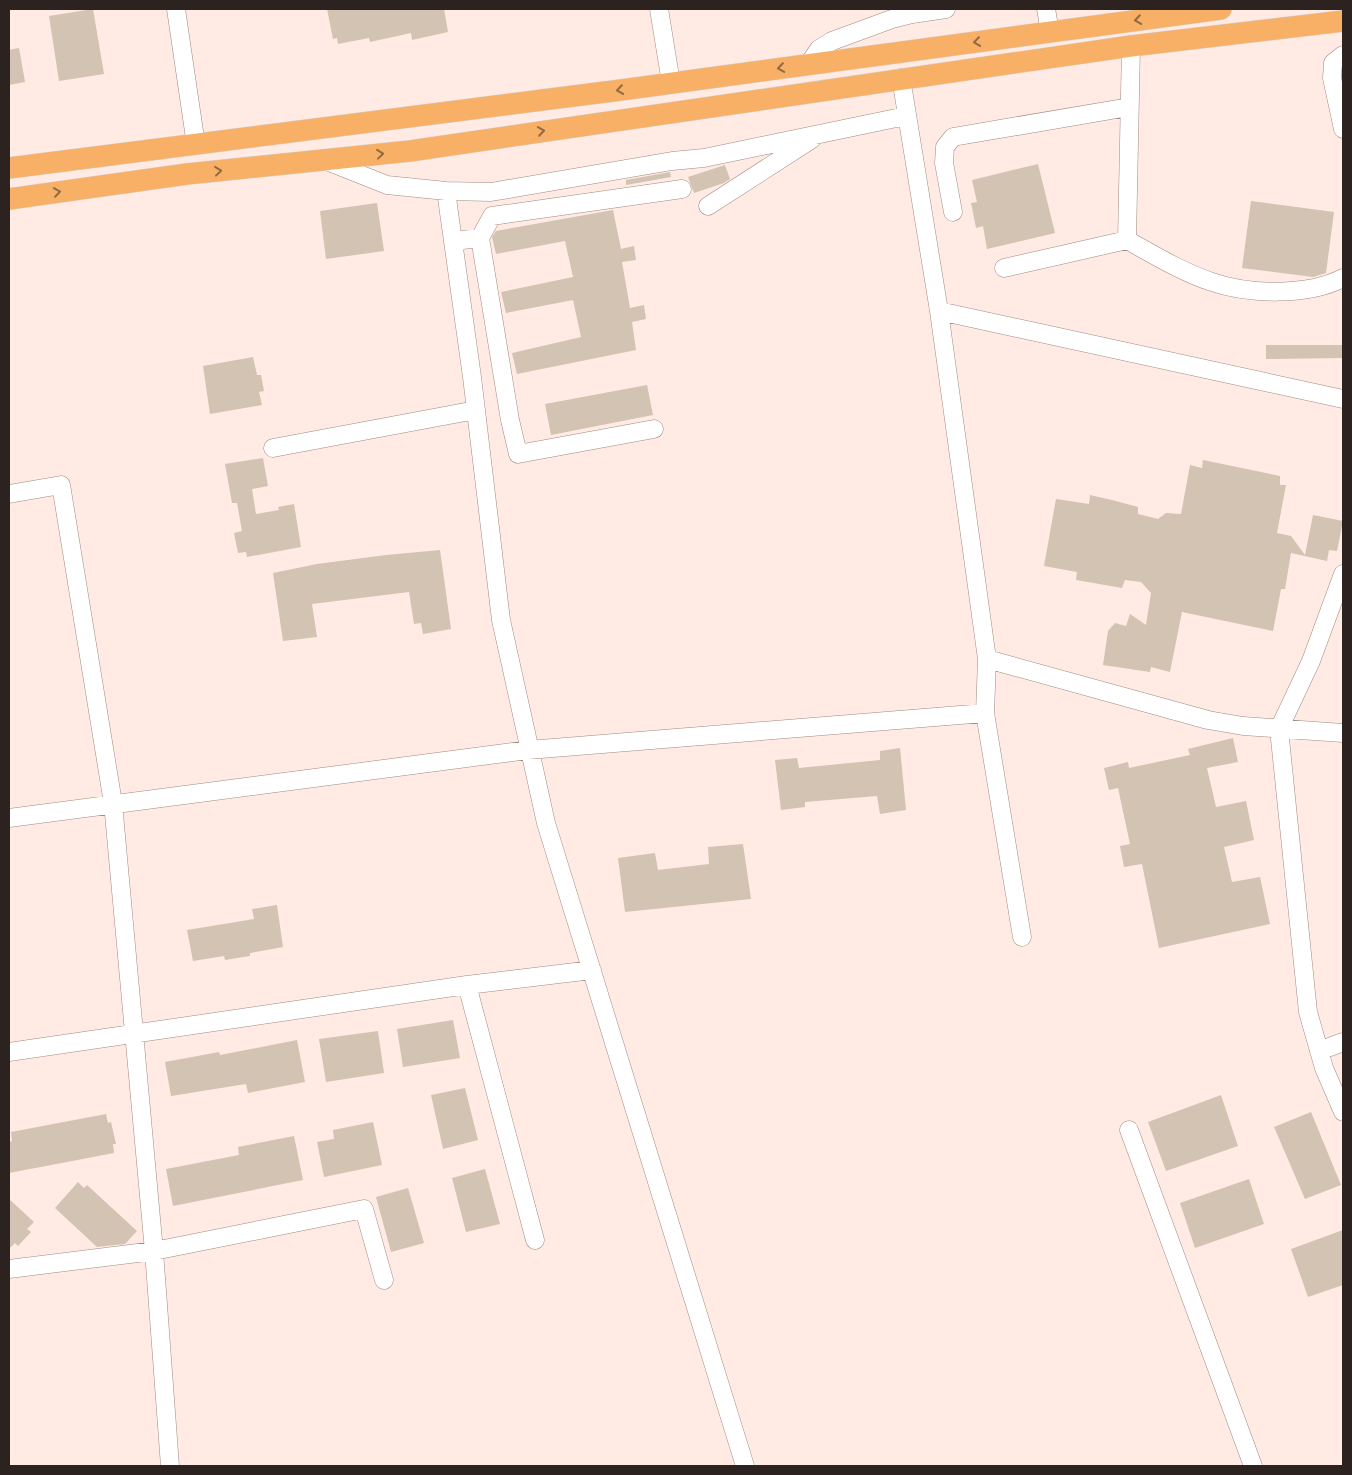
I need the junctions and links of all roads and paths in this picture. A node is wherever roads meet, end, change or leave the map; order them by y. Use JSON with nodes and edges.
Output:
{"nodes":[{"id":1,"x":176,"y":9,"type":"edge"},
{"id":2,"x":659,"y":9,"type":"edge"},
{"id":3,"x":946,"y":9,"type":"edge"},
{"id":4,"x":1046,"y":9,"type":"edge"},
{"id":5,"x":1221,"y":9,"type":"edge"},
{"id":6,"x":881,"y":16,"type":"edge"},
{"id":7,"x":1343,"y":21,"type":"edge"},
{"id":8,"x":1050,"y":32,"type":"junction"},
{"id":9,"x":1131,"y":46,"type":"junction"},
{"id":10,"x":1343,"y":55,"type":"edge"},
{"id":11,"x":808,"y":65,"type":"junction"},
{"id":12,"x":901,"y":78,"type":"junction"},
{"id":13,"x":671,"y":83,"type":"junction"},
{"id":14,"x":1129,"y":107,"type":"junction"},
{"id":15,"x":906,"y":116,"type":"junction"},
{"id":16,"x":1342,"y":119,"type":"edge"},
{"id":17,"x":820,"y":133,"type":"junction"},
{"id":18,"x":196,"y":145,"type":"junction"},
{"id":19,"x":323,"y":160,"type":"junction"},
{"id":20,"x":9,"y":168,"type":"edge"},
{"id":21,"x":682,"y":189,"type":"dead end"},
{"id":22,"x":446,"y":191,"type":"junction"},
{"id":23,"x":9,"y":199,"type":"edge"},
{"id":24,"x":708,"y":206,"type":"dead end"},
{"id":25,"x":953,"y":212,"type":"dead end"},
{"id":26,"x":480,"y":238,"type":"junction"},
{"id":27,"x":1126,"y":240,"type":"junction"},
{"id":28,"x":453,"y":241,"type":"junction"},
{"id":29,"x":1004,"y":268,"type":"dead end"},
{"id":30,"x":1343,"y":278,"type":"edge"},
{"id":31,"x":939,"y":311,"type":"junction"},
{"id":32,"x":1343,"y":399,"type":"edge"},
{"id":33,"x":476,"y":410,"type":"junction"},
{"id":34,"x":654,"y":429,"type":"dead end"},
{"id":35,"x":273,"y":448,"type":"dead end"},
{"id":36,"x":9,"y":494,"type":"edge"},
{"id":37,"x":1343,"y":574,"type":"edge"},
{"id":38,"x":987,"y":659,"type":"junction"},
{"id":39,"x":985,"y":713,"type":"junction"},
{"id":40,"x":1279,"y":729,"type":"junction"},
{"id":41,"x":1343,"y":733,"type":"edge"},
{"id":42,"x":528,"y":750,"type":"junction"},
{"id":43,"x":113,"y":803,"type":"junction"},
{"id":44,"x":9,"y":818,"type":"edge"},
{"id":45,"x":1022,"y":937,"type":"dead end"},
{"id":46,"x":592,"y":970,"type":"junction"},
{"id":47,"x":467,"y":985,"type":"junction"},
{"id":48,"x":133,"y":1034,"type":"junction"},
{"id":49,"x":1343,"y":1042,"type":"edge"},
{"id":50,"x":1319,"y":1050,"type":"junction"},
{"id":51,"x":9,"y":1052,"type":"edge"},
{"id":52,"x":1343,"y":1112,"type":"edge"},
{"id":53,"x":1129,"y":1130,"type":"dead end"},
{"id":54,"x":535,"y":1240,"type":"dead end"},
{"id":55,"x":154,"y":1251,"type":"junction"},
{"id":56,"x":9,"y":1269,"type":"edge"},
{"id":57,"x":384,"y":1280,"type":"dead end"},
{"id":58,"x":170,"y":1466,"type":"edge"},
{"id":59,"x":745,"y":1466,"type":"edge"},
{"id":60,"x":1253,"y":1466,"type":"edge"}],
"edges":[{"from":1,"to":18,"type":"street"},
{"from":2,"to":13,"type":"street"},
{"from":3,"to":6,"type":"street"},
{"from":4,"to":8,"type":"street"},
{"from":5,"to":8,"type":"main road","one_way":true},
{"from":6,"to":11,"type":"street"},
{"from":7,"to":9,"type":"main road"},
{"from":8,"to":11,"type":"main road","one_way":true},
{"from":9,"to":12,"type":"main road"},
{"from":9,"to":14,"type":"street"},
{"from":10,"to":16,"type":"street"},
{"from":11,"to":13,"type":"main road","one_way":true},
{"from":12,"to":15,"type":"street"},
{"from":19,"to":12,"type":"main road","one_way":true},
{"from":13,"to":18,"type":"main road","one_way":true},
{"from":14,"to":25,"type":"street"},
{"from":14,"to":27,"type":"street"},
{"from":15,"to":17,"type":"street"},
{"from":15,"to":31,"type":"street"},
{"from":17,"to":22,"type":"street"},
{"from":17,"to":24,"type":"street"},
{"from":18,"to":20,"type":"main road"},
{"from":19,"to":22,"type":"street"},
{"from":23,"to":19,"type":"main road","one_way":true},
{"from":21,"to":26,"type":"street"},
{"from":22,"to":28,"type":"street"},
{"from":26,"to":28,"type":"street"},
{"from":26,"to":34,"type":"street"},
{"from":27,"to":29,"type":"street"},
{"from":27,"to":30,"type":"street"},
{"from":28,"to":33,"type":"street"},
{"from":31,"to":32,"type":"street"},
{"from":31,"to":38,"type":"street"},
{"from":33,"to":35,"type":"street"},
{"from":33,"to":42,"type":"street"},
{"from":36,"to":43,"type":"street"},
{"from":37,"to":40,"type":"street"},
{"from":38,"to":39,"type":"street"},
{"from":38,"to":40,"type":"street"},
{"from":39,"to":42,"type":"street"},
{"from":39,"to":45,"type":"street"},
{"from":40,"to":41,"type":"street"},
{"from":40,"to":50,"type":"street"},
{"from":42,"to":43,"type":"street"},
{"from":42,"to":46,"type":"street"},
{"from":43,"to":44,"type":"street"},
{"from":43,"to":48,"type":"street"},
{"from":46,"to":47,"type":"street"},
{"from":46,"to":59,"type":"street"},
{"from":47,"to":48,"type":"street"},
{"from":47,"to":54,"type":"street"},
{"from":48,"to":51,"type":"street"},
{"from":48,"to":55,"type":"street"},
{"from":49,"to":50,"type":"street"},
{"from":50,"to":52,"type":"street"},
{"from":53,"to":60,"type":"street"},
{"from":55,"to":56,"type":"street"},
{"from":55,"to":57,"type":"street"},
{"from":55,"to":58,"type":"street"}]}
